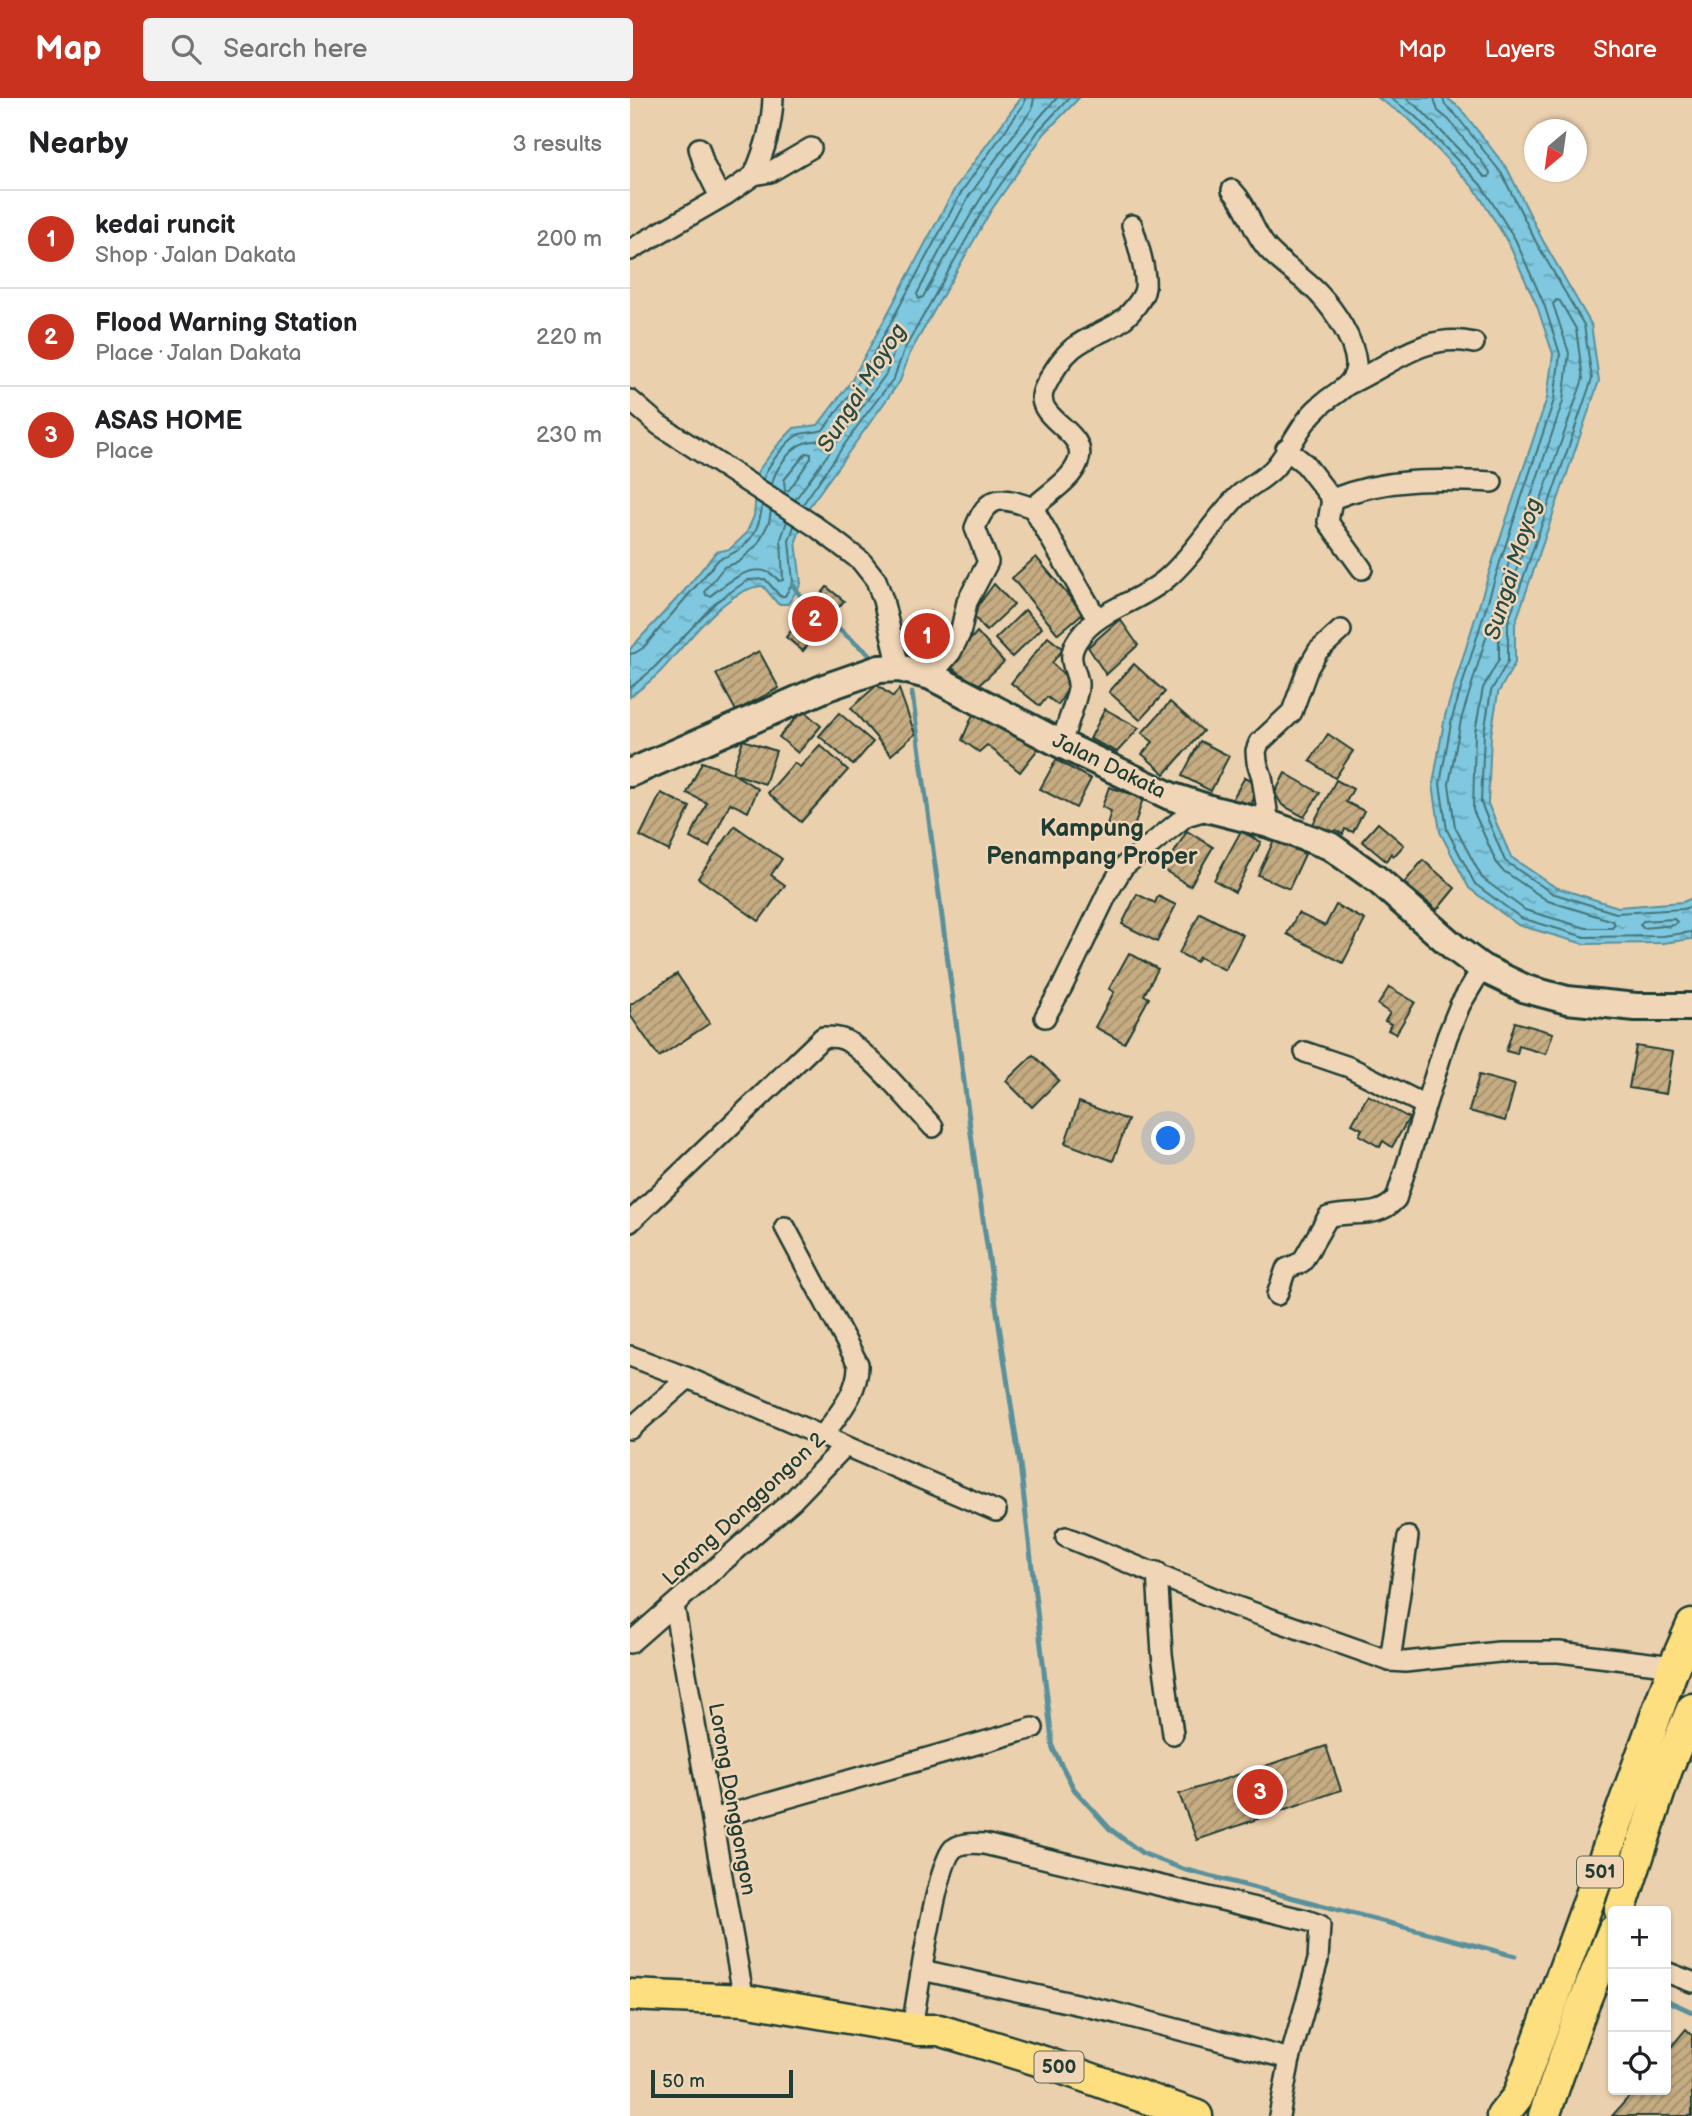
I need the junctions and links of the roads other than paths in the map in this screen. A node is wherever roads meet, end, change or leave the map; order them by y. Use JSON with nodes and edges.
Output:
{"nodes":[{"id":1,"x":773,"y":98,"type":"edge"},
{"id":2,"x":699,"y":148,"type":"dead end"},
{"id":3,"x":811,"y":148,"type":"dead end"},
{"id":4,"x":754,"y":175,"type":"junction"},
{"id":5,"x":1232,"y":190,"type":"dead end"},
{"id":6,"x":720,"y":197,"type":"junction"},
{"id":7,"x":1132,"y":225,"type":"dead end"},
{"id":8,"x":630,"y":250,"type":"edge"},
{"id":9,"x":1474,"y":343,"type":"dead end"},
{"id":10,"x":1349,"y":384,"type":"junction"},
{"id":11,"x":630,"y":400,"type":"edge"},
{"id":12,"x":1286,"y":449,"type":"junction"},
{"id":13,"x":1492,"y":482,"type":"dead end"},
{"id":14,"x":1332,"y":499,"type":"junction"},
{"id":15,"x":1033,"y":508,"type":"junction"},
{"id":16,"x":1362,"y":569,"type":"dead end"},
{"id":17,"x":1097,"y":619,"type":"junction"},
{"id":18,"x":1341,"y":630,"type":"dead end"},
{"id":19,"x":899,"y":668,"type":"junction"},
{"id":20,"x":931,"y":676,"type":"junction"},
{"id":21,"x":1061,"y":744,"type":"junction"},
{"id":22,"x":630,"y":773,"type":"edge"},
{"id":23,"x":1210,"y":809,"type":"junction"},
{"id":24,"x":1269,"y":824,"type":"junction"},
{"id":25,"x":1482,"y":968,"type":"junction"},
{"id":26,"x":1692,"y":1007,"type":"edge"},
{"id":27,"x":1045,"y":1017,"type":"dead end"},
{"id":28,"x":1305,"y":1052,"type":"dead end"},
{"id":29,"x":1426,"y":1105,"type":"junction"},
{"id":30,"x":933,"y":1128,"type":"dead end"},
{"id":31,"x":630,"y":1222,"type":"edge"},
{"id":32,"x":785,"y":1227,"type":"dead end"},
{"id":33,"x":1277,"y":1295,"type":"dead end"},
{"id":34,"x":630,"y":1356,"type":"edge"},
{"id":35,"x":688,"y":1378,"type":"junction"},
{"id":36,"x":630,"y":1429,"type":"edge"},
{"id":37,"x":823,"y":1436,"type":"junction"},
{"id":38,"x":845,"y":1446,"type":"junction"},
{"id":39,"x":996,"y":1511,"type":"dead end"},
{"id":40,"x":1066,"y":1536,"type":"dead end"},
{"id":41,"x":1408,"y":1537,"type":"dead end"},
{"id":42,"x":1157,"y":1572,"type":"junction"},
{"id":43,"x":674,"y":1606,"type":"junction"},
{"id":44,"x":1692,"y":1625,"type":"edge"},
{"id":45,"x":630,"y":1643,"type":"edge"},
{"id":46,"x":1390,"y":1661,"type":"junction"},
{"id":47,"x":1674,"y":1666,"type":"junction"},
{"id":48,"x":1692,"y":1709,"type":"edge"},
{"id":49,"x":1033,"y":1728,"type":"dead end"},
{"id":50,"x":1173,"y":1734,"type":"dead end"},
{"id":51,"x":713,"y":1819,"type":"junction"},
{"id":52,"x":1622,"y":1906,"type":"edge"},
{"id":53,"x":1608,"y":1952,"type":"edge"},
{"id":54,"x":922,"y":1970,"type":"junction"},
{"id":55,"x":1671,"y":1974,"type":"edge"},
{"id":56,"x":1692,"y":1982,"type":"edge"},
{"id":57,"x":630,"y":1996,"type":"edge"},
{"id":58,"x":744,"y":2000,"type":"junction"},
{"id":59,"x":1545,"y":2023,"type":"junction"},
{"id":60,"x":915,"y":2029,"type":"junction"},
{"id":61,"x":1566,"y":2056,"type":"junction"},
{"id":62,"x":1290,"y":2059,"type":"junction"},
{"id":63,"x":1144,"y":2116,"type":"edge"},
{"id":64,"x":1196,"y":2116,"type":"edge"},
{"id":65,"x":1279,"y":2116,"type":"edge"},
{"id":66,"x":1486,"y":2116,"type":"edge"},
{"id":67,"x":1502,"y":2116,"type":"edge"},
{"id":68,"x":1544,"y":2116,"type":"edge"},
{"id":69,"x":1555,"y":2116,"type":"edge"}],
"edges":[{"from":1,"to":4,"type":"street"},
{"from":2,"to":6,"type":"street"},
{"from":3,"to":4,"type":"street"},
{"from":4,"to":6,"type":"street"},
{"from":5,"to":10,"type":"street"},
{"from":6,"to":8,"type":"street"},
{"from":7,"to":15,"type":"street"},
{"from":9,"to":10,"type":"street"},
{"from":10,"to":12,"type":"street"},
{"from":11,"to":19,"type":"street"},
{"from":12,"to":14,"type":"street"},
{"from":12,"to":17,"type":"street"},
{"from":13,"to":14,"type":"street"},
{"from":14,"to":16,"type":"street"},
{"from":15,"to":17,"type":"street"},
{"from":15,"to":20,"type":"street"},
{"from":17,"to":21,"type":"street"},
{"from":18,"to":24,"type":"street"},
{"from":19,"to":20,"type":"street","name":"Jalan Dakata"},
{"from":19,"to":22,"type":"street","name":"Jalan Dakata"},
{"from":20,"to":21,"type":"street","name":"Jalan Dakata"},
{"from":21,"to":23,"type":"street","name":"Jalan Dakata"},
{"from":23,"to":24,"type":"street","name":"Jalan Dakata"},
{"from":23,"to":27,"type":"street"},
{"from":24,"to":25,"type":"street","name":"Jalan Dakata"},
{"from":25,"to":26,"type":"street","name":"Jalan Dakata"},
{"from":25,"to":29,"type":"street"},
{"from":28,"to":29,"type":"street"},
{"from":29,"to":33,"type":"street"},
{"from":30,"to":31,"type":"street"},
{"from":32,"to":37,"type":"street"},
{"from":34,"to":35,"type":"street"},
{"from":35,"to":36,"type":"street"},
{"from":35,"to":37,"type":"street"},
{"from":37,"to":38,"type":"street"},
{"from":38,"to":39,"type":"street"},
{"from":38,"to":43,"type":"street","name":"Lorong Donggongon 2"},
{"from":40,"to":42,"type":"street"},
{"from":41,"to":46,"type":"street"},
{"from":42,"to":46,"type":"street"},
{"from":42,"to":50,"type":"street"},
{"from":43,"to":45,"type":"street","name":"Lorong Donggongon 2"},
{"from":43,"to":51,"type":"street","name":"Lorong Donggongon"},
{"from":44,"to":47,"type":"main road","number":"501"},
{"from":46,"to":47,"type":"street"},
{"from":47,"to":59,"type":"main road","number":"501"},
{"from":48,"to":52,"type":"main road","number":"501"},
{"from":49,"to":51,"type":"street"},
{"from":51,"to":58,"type":"street","name":"Lorong Donggongon"},
{"from":53,"to":61,"type":"main road"},
{"from":54,"to":60,"type":"street"},
{"from":54,"to":62,"type":"street"},
{"from":54,"to":62,"type":"street"},
{"from":55,"to":56,"type":"street"},
{"from":57,"to":58,"type":"main road","number":"500"},
{"from":58,"to":60,"type":"main road","number":"500"},
{"from":59,"to":66,"type":"main road"},
{"from":59,"to":67,"type":"main road","number":"501"},
{"from":60,"to":63,"type":"main road","number":"500"},
{"from":60,"to":64,"type":"main road","number":"500"},
{"from":61,"to":68,"type":"main road"},
{"from":61,"to":69,"type":"main road"},
{"from":62,"to":65,"type":"street"}]}
